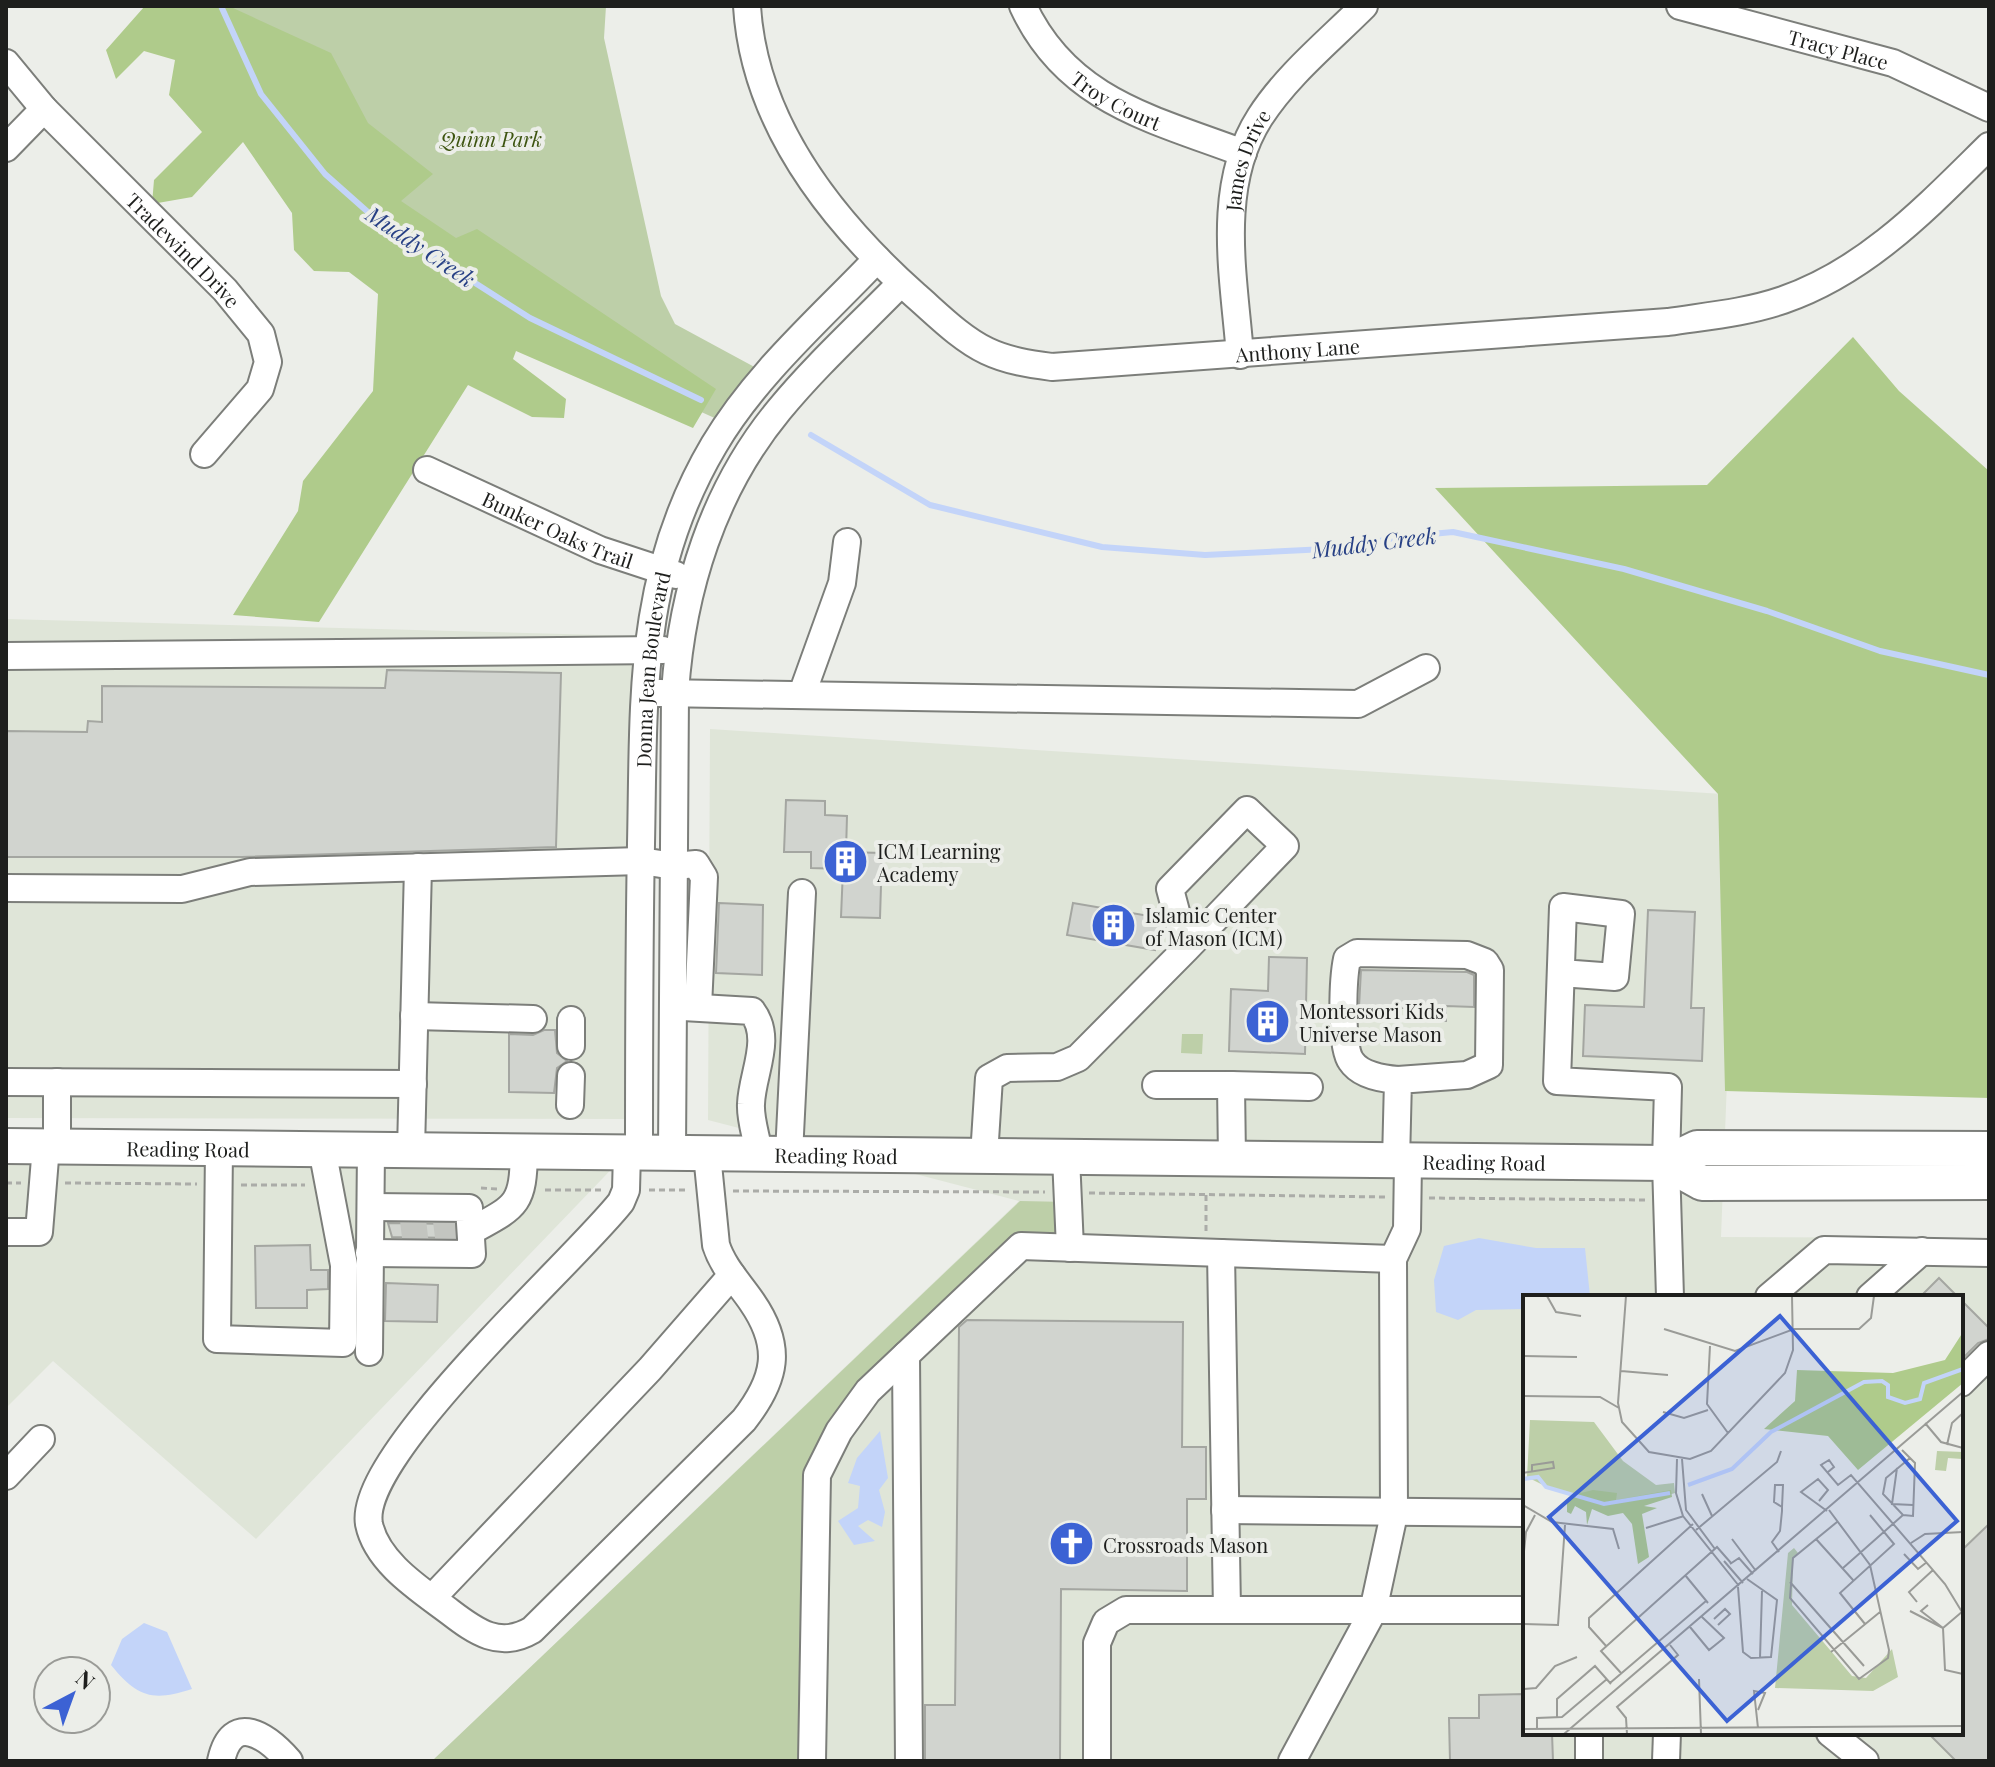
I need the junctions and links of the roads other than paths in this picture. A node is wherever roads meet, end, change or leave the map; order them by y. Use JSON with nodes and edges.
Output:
{"nodes":[{"id":1,"x":747,"y":6,"type":"edge"},
{"id":2,"x":1023,"y":6,"type":"edge"},
{"id":3,"x":1364,"y":6,"type":"edge"},
{"id":4,"x":1680,"y":6,"type":"edge"},
{"id":5,"x":6,"y":63,"type":"edge"},
{"id":6,"x":1989,"y":108,"type":"edge"},
{"id":7,"x":44,"y":109,"type":"junction"},
{"id":8,"x":1989,"y":146,"type":"edge"},
{"id":9,"x":6,"y":148,"type":"edge"},
{"id":10,"x":1243,"y":153,"type":"junction"},
{"id":11,"x":877,"y":259,"type":"junction"},
{"id":12,"x":901,"y":283,"type":"junction"},
{"id":13,"x":1240,"y":355,"type":"junction"},
{"id":14,"x":204,"y":454,"type":"dead end"},
{"id":15,"x":427,"y":470,"type":"dead end"},
{"id":16,"x":847,"y":542,"type":"dead end"},
{"id":17,"x":660,"y":570,"type":"junction"},
{"id":18,"x":691,"y":580,"type":"junction"},
{"id":19,"x":678,"y":648,"type":"junction"},
{"id":20,"x":647,"y":652,"type":"junction"},
{"id":21,"x":6,"y":656,"type":"edge"},
{"id":22,"x":1426,"y":668,"type":"dead end"},
{"id":23,"x":675,"y":692,"type":"junction"},
{"id":24,"x":644,"y":694,"type":"junction"},
{"id":25,"x":802,"y":694,"type":"junction"},
{"id":26,"x":641,"y":861,"type":"junction"},
{"id":27,"x":674,"y":866,"type":"junction"},
{"id":28,"x":418,"y":867,"type":"junction"},
{"id":29,"x":6,"y":888,"type":"edge"},
{"id":30,"x":802,"y":893,"type":"dead end"},
{"id":31,"x":1186,"y":949,"type":"junction"},
{"id":32,"x":1561,"y":973,"type":"dead end"},
{"id":33,"x":685,"y":1007,"type":"junction"},
{"id":34,"x":414,"y":1016,"type":"junction"},
{"id":35,"x":533,"y":1019,"type":"dead end"},
{"id":36,"x":571,"y":1020,"type":"dead end"},
{"id":37,"x":571,"y":1046,"type":"dead end"},
{"id":38,"x":571,"y":1076,"type":"dead end"},
{"id":39,"x":1398,"y":1080,"type":"junction"},
{"id":40,"x":6,"y":1082,"type":"edge"},
{"id":41,"x":57,"y":1082,"type":"junction"},
{"id":42,"x":413,"y":1084,"type":"junction"},
{"id":43,"x":1156,"y":1085,"type":"dead end"},
{"id":44,"x":1231,"y":1085,"type":"junction"},
{"id":45,"x":1309,"y":1087,"type":"dead end"},
{"id":46,"x":570,"y":1105,"type":"dead end"},
{"id":47,"x":6,"y":1146,"type":"edge"},
{"id":48,"x":51,"y":1146,"type":"junction"},
{"id":49,"x":219,"y":1148,"type":"junction"},
{"id":50,"x":322,"y":1149,"type":"junction"},
{"id":51,"x":1989,"y":1149,"type":"edge"},
{"id":52,"x":371,"y":1150,"type":"junction"},
{"id":53,"x":411,"y":1150,"type":"junction"},
{"id":54,"x":524,"y":1152,"type":"junction"},
{"id":55,"x":646,"y":1153,"type":"junction"},
{"id":56,"x":707,"y":1154,"type":"junction"},
{"id":57,"x":774,"y":1154,"type":"junction"},
{"id":58,"x":984,"y":1156,"type":"junction"},
{"id":59,"x":1066,"y":1157,"type":"junction"},
{"id":60,"x":1232,"y":1159,"type":"junction"},
{"id":61,"x":1402,"y":1161,"type":"junction"},
{"id":62,"x":1666,"y":1163,"type":"junction"},
{"id":63,"x":1989,"y":1182,"type":"edge"},
{"id":64,"x":372,"y":1207,"type":"junction"},
{"id":65,"x":471,"y":1231,"type":"junction"},
{"id":66,"x":6,"y":1232,"type":"edge"},
{"id":67,"x":415,"y":1232,"type":"junction"},
{"id":68,"x":447,"y":1232,"type":"junction"},
{"id":69,"x":1213,"y":1243,"type":"junction"},
{"id":70,"x":1070,"y":1248,"type":"junction"},
{"id":71,"x":1922,"y":1251,"type":"junction"},
{"id":72,"x":369,"y":1253,"type":"junction"},
{"id":73,"x":1989,"y":1253,"type":"edge"},
{"id":74,"x":1393,"y":1259,"type":"junction"},
{"id":75,"x":732,"y":1275,"type":"junction"},
{"id":76,"x":1670,"y":1295,"type":"edge"},
{"id":77,"x":1771,"y":1295,"type":"edge"},
{"id":78,"x":1872,"y":1295,"type":"edge"},
{"id":79,"x":369,"y":1352,"type":"dead end"},
{"id":80,"x":906,"y":1355,"type":"junction"},
{"id":81,"x":1989,"y":1355,"type":"edge"},
{"id":82,"x":1963,"y":1381,"type":"edge"},
{"id":83,"x":41,"y":1439,"type":"dead end"},
{"id":84,"x":6,"y":1476,"type":"edge"},
{"id":85,"x":1225,"y":1510,"type":"junction"},
{"id":86,"x":1523,"y":1513,"type":"edge"},
{"id":87,"x":1394,"y":1514,"type":"junction"},
{"id":88,"x":432,"y":1598,"type":"junction"},
{"id":89,"x":1227,"y":1610,"type":"junction"},
{"id":90,"x":1523,"y":1610,"type":"edge"},
{"id":91,"x":1373,"y":1611,"type":"junction"},
{"id":92,"x":1589,"y":1735,"type":"edge"},
{"id":93,"x":1667,"y":1735,"type":"edge"},
{"id":94,"x":1832,"y":1735,"type":"edge"},
{"id":95,"x":221,"y":1761,"type":"edge"},
{"id":96,"x":289,"y":1761,"type":"edge"},
{"id":97,"x":812,"y":1761,"type":"edge"},
{"id":98,"x":909,"y":1761,"type":"edge"},
{"id":99,"x":1097,"y":1761,"type":"edge"},
{"id":100,"x":1292,"y":1761,"type":"edge"},
{"id":101,"x":1589,"y":1761,"type":"edge"},
{"id":102,"x":1666,"y":1761,"type":"edge"},
{"id":103,"x":1865,"y":1761,"type":"edge"}],
"edges":[{"from":1,"to":11,"type":"street","name":"Anthony Lane"},
{"from":2,"to":10,"type":"street","name":"Troy Court"},
{"from":3,"to":10,"type":"street","name":"James Drive"},
{"from":4,"to":6,"type":"street","name":"Tracy Place"},
{"from":5,"to":7,"type":"street","name":"Tradewind Drive"},
{"from":7,"to":9,"type":"street"},
{"from":7,"to":14,"type":"street","name":"Tradewind Drive"},
{"from":8,"to":13,"type":"street","name":"Anthony Lane"},
{"from":10,"to":13,"type":"street","name":"James Drive"},
{"from":11,"to":12,"type":"street","name":"Anthony Lane"},
{"from":11,"to":17,"type":"street","name":"Donna Jean Boulevard"},
{"from":12,"to":13,"type":"street","name":"Anthony Lane"},
{"from":12,"to":18,"type":"street","name":"Donna Jean Boulevard"},
{"from":15,"to":17,"type":"street","name":"Bunker Oaks Trail"},
{"from":16,"to":25,"type":"street"},
{"from":17,"to":18,"type":"street","name":"Bunker Oaks Trail"},
{"from":17,"to":20,"type":"street","name":"Donna Jean Boulevard"},
{"from":18,"to":19,"type":"street","name":"Donna Jean Boulevard"},
{"from":19,"to":20,"type":"street"},
{"from":19,"to":23,"type":"street","name":"Donna Jean Boulevard"},
{"from":20,"to":21,"type":"street"},
{"from":20,"to":24,"type":"street","name":"Donna Jean Boulevard"},
{"from":22,"to":25,"type":"street"},
{"from":23,"to":24,"type":"street"},
{"from":23,"to":25,"type":"street"},
{"from":23,"to":27,"type":"street","name":"Donna Jean Boulevard"},
{"from":24,"to":26,"type":"street","name":"Donna Jean Boulevard"},
{"from":26,"to":27,"type":"street"},
{"from":26,"to":28,"type":"street"},
{"from":26,"to":55,"type":"street","name":"Donna Jean Boulevard"},
{"from":27,"to":33,"type":"street","name":"Donna Jean Boulevard"},
{"from":28,"to":29,"type":"street"},
{"from":28,"to":34,"type":"street"},
{"from":30,"to":57,"type":"street"},
{"from":31,"to":31,"type":"street"},
{"from":31,"to":58,"type":"street"},
{"from":32,"to":62,"type":"street"},
{"from":33,"to":55,"type":"street","name":"Donna Jean Boulevard"},
{"from":33,"to":57,"type":"street"},
{"from":34,"to":35,"type":"street"},
{"from":34,"to":42,"type":"street"},
{"from":36,"to":37,"type":"street"},
{"from":38,"to":46,"type":"street"},
{"from":39,"to":39,"type":"street"},
{"from":39,"to":61,"type":"street"},
{"from":40,"to":41,"type":"street"},
{"from":41,"to":42,"type":"street"},
{"from":41,"to":48,"type":"street"},
{"from":42,"to":53,"type":"street"},
{"from":43,"to":44,"type":"street"},
{"from":44,"to":45,"type":"street"},
{"from":44,"to":60,"type":"street"},
{"from":47,"to":48,"type":"main road","name":"Reading Road"},
{"from":48,"to":49,"type":"main road","name":"Reading Road"},
{"from":48,"to":66,"type":"street"},
{"from":49,"to":50,"type":"main road","name":"Reading Road"},
{"from":49,"to":50,"type":"street"},
{"from":50,"to":52,"type":"main road","name":"Reading Road"},
{"from":51,"to":62,"type":"main road","name":"Reading Road"},
{"from":52,"to":53,"type":"main road","name":"Reading Road"},
{"from":52,"to":64,"type":"street"},
{"from":53,"to":54,"type":"main road","name":"Reading Road"},
{"from":54,"to":55,"type":"main road","name":"Reading Road"},
{"from":54,"to":65,"type":"street"},
{"from":55,"to":56,"type":"main road","name":"Reading Road"},
{"from":55,"to":88,"type":"street"},
{"from":56,"to":57,"type":"main road","name":"Reading Road"},
{"from":56,"to":75,"type":"street"},
{"from":57,"to":58,"type":"main road","name":"Reading Road"},
{"from":58,"to":59,"type":"main road","name":"Reading Road"},
{"from":59,"to":60,"type":"main road","name":"Reading Road"},
{"from":59,"to":70,"type":"street"},
{"from":60,"to":61,"type":"main road","name":"Reading Road"},
{"from":61,"to":62,"type":"main road","name":"Reading Road"},
{"from":61,"to":74,"type":"street"},
{"from":62,"to":63,"type":"main road","name":"Reading Road"},
{"from":62,"to":76,"type":"street"},
{"from":64,"to":67,"type":"street"},
{"from":64,"to":72,"type":"street"},
{"from":65,"to":68,"type":"street"},
{"from":65,"to":68,"type":"street"},
{"from":67,"to":68,"type":"street"},
{"from":67,"to":68,"type":"street"},
{"from":67,"to":72,"type":"street"},
{"from":69,"to":70,"type":"street"},
{"from":69,"to":74,"type":"street"},
{"from":69,"to":85,"type":"street"},
{"from":70,"to":80,"type":"street"},
{"from":71,"to":73,"type":"street"},
{"from":71,"to":77,"type":"street"},
{"from":71,"to":78,"type":"street"},
{"from":72,"to":79,"type":"street"},
{"from":74,"to":87,"type":"street"},
{"from":75,"to":88,"type":"street"},
{"from":75,"to":88,"type":"street"},
{"from":80,"to":97,"type":"street"},
{"from":80,"to":98,"type":"street"},
{"from":81,"to":82,"type":"street"},
{"from":83,"to":84,"type":"street"},
{"from":85,"to":87,"type":"street"},
{"from":85,"to":89,"type":"street"},
{"from":86,"to":87,"type":"street"},
{"from":87,"to":91,"type":"street"},
{"from":89,"to":91,"type":"street"},
{"from":89,"to":99,"type":"street"},
{"from":90,"to":91,"type":"street"},
{"from":91,"to":100,"type":"street"},
{"from":92,"to":101,"type":"street"},
{"from":93,"to":102,"type":"street"},
{"from":94,"to":103,"type":"street"},
{"from":95,"to":96,"type":"street"}]}
